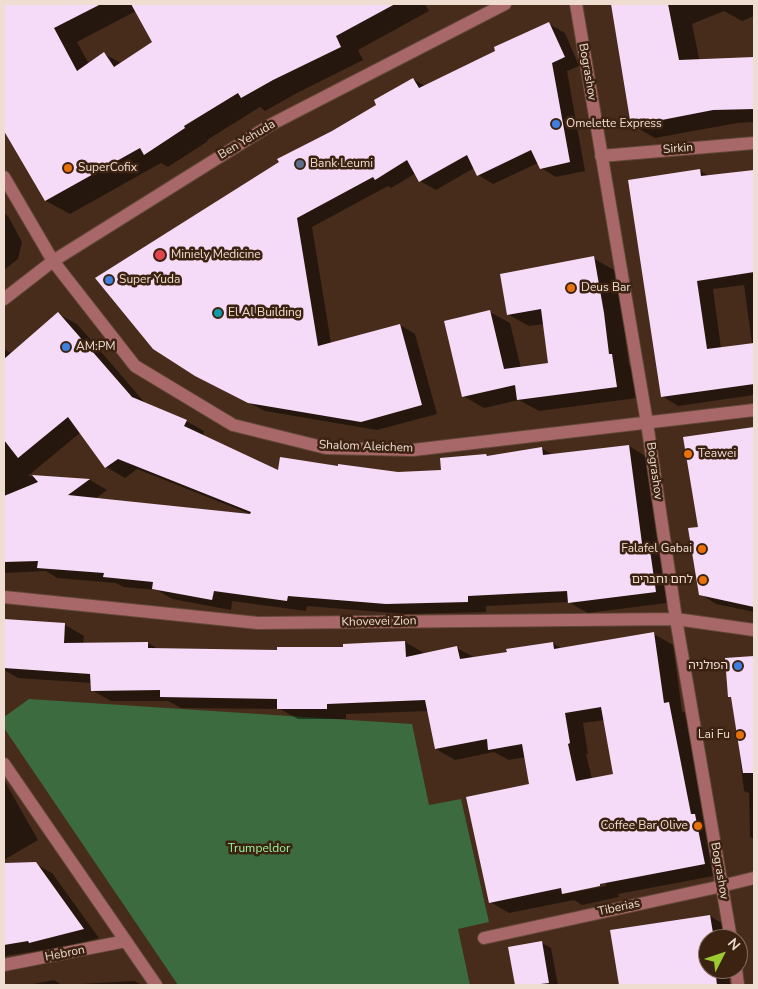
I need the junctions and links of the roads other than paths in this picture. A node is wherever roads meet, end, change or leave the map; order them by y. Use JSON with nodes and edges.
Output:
{"nodes":[{"id":1,"x":505,"y":4,"type":"edge"},
{"id":2,"x":576,"y":4,"type":"edge"},
{"id":3,"x":754,"y":143,"type":"edge"},
{"id":4,"x":601,"y":156,"type":"junction"},
{"id":5,"x":4,"y":177,"type":"edge"},
{"id":6,"x":53,"y":261,"type":"junction"},
{"id":7,"x":4,"y":299,"type":"edge"},
{"id":8,"x":754,"y":410,"type":"edge"},
{"id":9,"x":647,"y":423,"type":"junction"},
{"id":10,"x":4,"y":597,"type":"edge"},
{"id":11,"x":676,"y":619,"type":"junction"},
{"id":12,"x":754,"y":630,"type":"edge"},
{"id":13,"x":4,"y":764,"type":"edge"},
{"id":14,"x":754,"y":878,"type":"edge"},
{"id":15,"x":722,"y":886,"type":"junction"},
{"id":16,"x":729,"y":929,"type":"edge"},
{"id":17,"x":484,"y":938,"type":"dead end"},
{"id":18,"x":126,"y":941,"type":"junction"},
{"id":19,"x":4,"y":965,"type":"edge"},
{"id":20,"x":156,"y":985,"type":"edge"}],
"edges":[{"from":1,"to":6,"type":"street","name":"Ben Yehuda"},
{"from":2,"to":4,"type":"street","name":"Bograshov"},
{"from":3,"to":4,"type":"street","name":"Sirkin"},
{"from":4,"to":9,"type":"street","name":"Bograshov"},
{"from":5,"to":6,"type":"street","name":"Shalom Aleichem"},
{"from":6,"to":7,"type":"street","name":"Ben Yehuda"},
{"from":6,"to":9,"type":"street","name":"Shalom Aleichem"},
{"from":8,"to":9,"type":"street","name":"Shalom Aleichem"},
{"from":9,"to":11,"type":"street","name":"Bograshov"},
{"from":10,"to":11,"type":"street","name":"Khovevei Zion"},
{"from":11,"to":12,"type":"street","name":"Khovevei Zion"},
{"from":11,"to":15,"type":"street","name":"Bograshov"},
{"from":13,"to":18,"type":"street"},
{"from":14,"to":15,"type":"street","name":"Tiberias"},
{"from":15,"to":16,"type":"street","name":"Bograshov"},
{"from":15,"to":17,"type":"street","name":"Tiberias"},
{"from":18,"to":19,"type":"street","name":"Hebron"},
{"from":18,"to":20,"type":"street"}]}
